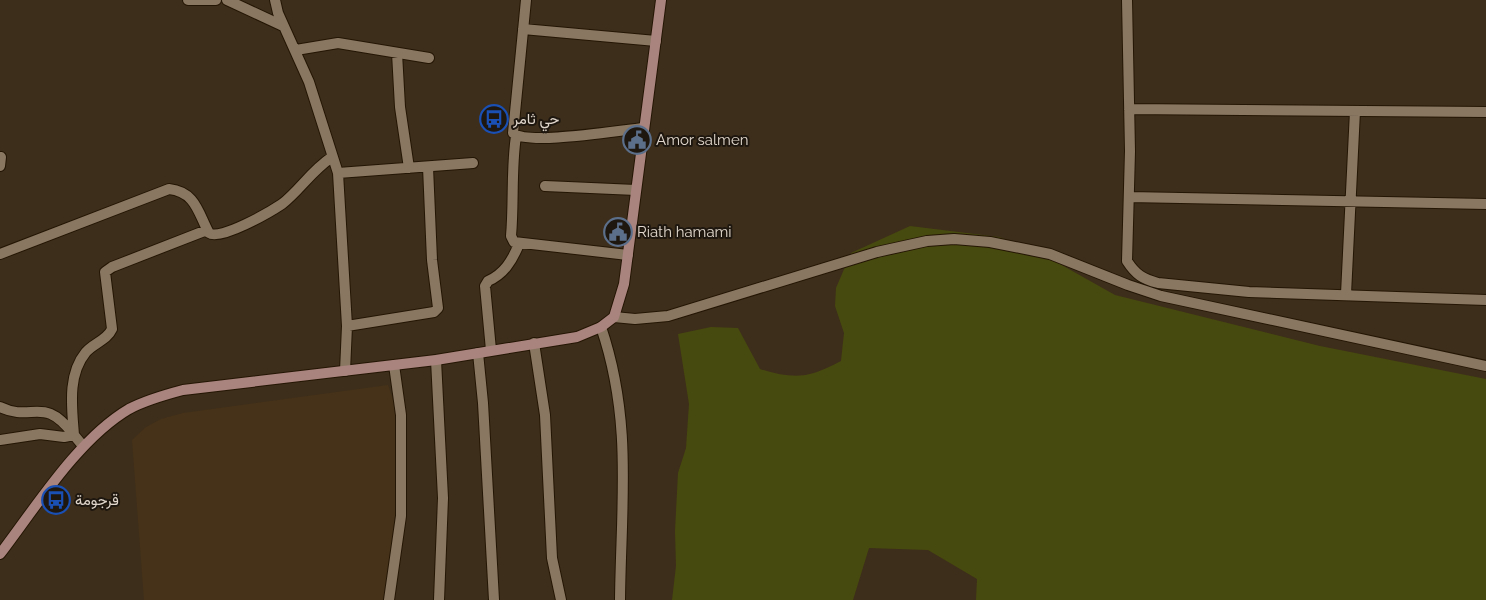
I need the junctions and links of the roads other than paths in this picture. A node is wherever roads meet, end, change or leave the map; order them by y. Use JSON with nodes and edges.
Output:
{"nodes":[{"id":1,"x":188,"y":0,"type":"edge"},
{"id":2,"x":216,"y":0,"type":"edge"},
{"id":3,"x":227,"y":0,"type":"edge"},
{"id":4,"x":275,"y":0,"type":"edge"},
{"id":5,"x":526,"y":0,"type":"edge"},
{"id":6,"x":661,"y":0,"type":"edge"},
{"id":7,"x":1127,"y":0,"type":"edge"},
{"id":8,"x":283,"y":26,"type":"junction"},
{"id":9,"x":523,"y":29,"type":"junction"},
{"id":10,"x":656,"y":41,"type":"junction"},
{"id":11,"x":296,"y":50,"type":"junction"},
{"id":12,"x":397,"y":53,"type":"junction"},
{"id":13,"x":429,"y":58,"type":"dead end"},
{"id":14,"x":1129,"y":109,"type":"junction"},
{"id":15,"x":1355,"y":111,"type":"junction"},
{"id":16,"x":1486,"y":112,"type":"edge"},
{"id":17,"x":644,"y":128,"type":"junction"},
{"id":18,"x":516,"y":136,"type":"junction"},
{"id":19,"x":332,"y":157,"type":"junction"},
{"id":20,"x":473,"y":163,"type":"dead end"},
{"id":21,"x":428,"y":167,"type":"junction"},
{"id":22,"x":409,"y":168,"type":"junction"},
{"id":23,"x":338,"y":173,"type":"junction"},
{"id":24,"x":544,"y":186,"type":"dead end"},
{"id":25,"x":636,"y":190,"type":"junction"},
{"id":26,"x":1129,"y":197,"type":"junction"},
{"id":27,"x":1351,"y":203,"type":"junction"},
{"id":28,"x":1486,"y":204,"type":"edge"},
{"id":29,"x":208,"y":230,"type":"junction"},
{"id":30,"x":519,"y":244,"type":"junction"},
{"id":31,"x":0,"y":254,"type":"edge"},
{"id":32,"x":628,"y":255,"type":"junction"},
{"id":33,"x":1346,"y":294,"type":"junction"},
{"id":34,"x":1486,"y":300,"type":"edge"},
{"id":35,"x":614,"y":317,"type":"junction"},
{"id":36,"x":347,"y":326,"type":"junction"},
{"id":37,"x":601,"y":327,"type":"junction"},
{"id":38,"x":534,"y":344,"type":"junction"},
{"id":39,"x":491,"y":350,"type":"junction"},
{"id":40,"x":478,"y":353,"type":"junction"},
{"id":41,"x":436,"y":360,"type":"junction"},
{"id":42,"x":394,"y":365,"type":"junction"},
{"id":43,"x":1486,"y":366,"type":"edge"},
{"id":44,"x":346,"y":371,"type":"junction"},
{"id":45,"x":0,"y":407,"type":"edge"},
{"id":46,"x":74,"y":435,"type":"junction"},
{"id":47,"x":0,"y":440,"type":"edge"},
{"id":48,"x":83,"y":446,"type":"junction"},
{"id":49,"x":0,"y":554,"type":"edge"},
{"id":50,"x":389,"y":600,"type":"edge"},
{"id":51,"x":439,"y":600,"type":"edge"},
{"id":52,"x":494,"y":600,"type":"edge"},
{"id":53,"x":561,"y":600,"type":"edge"},
{"id":54,"x":620,"y":600,"type":"edge"}],
"edges":[{"from":1,"to":2,"type":"street"},
{"from":3,"to":8,"type":"street"},
{"from":4,"to":8,"type":"street"},
{"from":5,"to":9,"type":"street"},
{"from":6,"to":10,"type":"main road"},
{"from":7,"to":14,"type":"street"},
{"from":8,"to":11,"type":"street"},
{"from":9,"to":10,"type":"street"},
{"from":9,"to":18,"type":"street"},
{"from":10,"to":17,"type":"main road"},
{"from":11,"to":12,"type":"street"},
{"from":11,"to":19,"type":"street"},
{"from":12,"to":13,"type":"street"},
{"from":12,"to":22,"type":"street"},
{"from":14,"to":15,"type":"street"},
{"from":14,"to":26,"type":"street"},
{"from":15,"to":16,"type":"street"},
{"from":15,"to":27,"type":"street"},
{"from":17,"to":18,"type":"street"},
{"from":17,"to":25,"type":"main road"},
{"from":18,"to":30,"type":"street"},
{"from":19,"to":23,"type":"street"},
{"from":19,"to":29,"type":"street"},
{"from":20,"to":21,"type":"street"},
{"from":21,"to":22,"type":"street"},
{"from":21,"to":36,"type":"street"},
{"from":22,"to":23,"type":"street"},
{"from":23,"to":36,"type":"street"},
{"from":24,"to":25,"type":"street"},
{"from":25,"to":32,"type":"main road"},
{"from":26,"to":27,"type":"street"},
{"from":26,"to":33,"type":"street"},
{"from":27,"to":28,"type":"street"},
{"from":27,"to":33,"type":"street"},
{"from":29,"to":31,"type":"street"},
{"from":29,"to":46,"type":"street"},
{"from":30,"to":32,"type":"street"},
{"from":30,"to":39,"type":"street"},
{"from":32,"to":35,"type":"main road"},
{"from":33,"to":34,"type":"street"},
{"from":35,"to":37,"type":"main road"},
{"from":35,"to":43,"type":"street"},
{"from":36,"to":44,"type":"street"},
{"from":37,"to":38,"type":"main road"},
{"from":37,"to":54,"type":"street"},
{"from":38,"to":39,"type":"main road"},
{"from":38,"to":53,"type":"street"},
{"from":39,"to":40,"type":"main road"},
{"from":40,"to":41,"type":"main road"},
{"from":40,"to":52,"type":"street"},
{"from":41,"to":42,"type":"main road"},
{"from":41,"to":51,"type":"street"},
{"from":42,"to":44,"type":"main road"},
{"from":42,"to":50,"type":"street"},
{"from":44,"to":48,"type":"main road"},
{"from":45,"to":46,"type":"street"},
{"from":46,"to":47,"type":"street"},
{"from":46,"to":48,"type":"street"},
{"from":48,"to":49,"type":"main road"}]}
